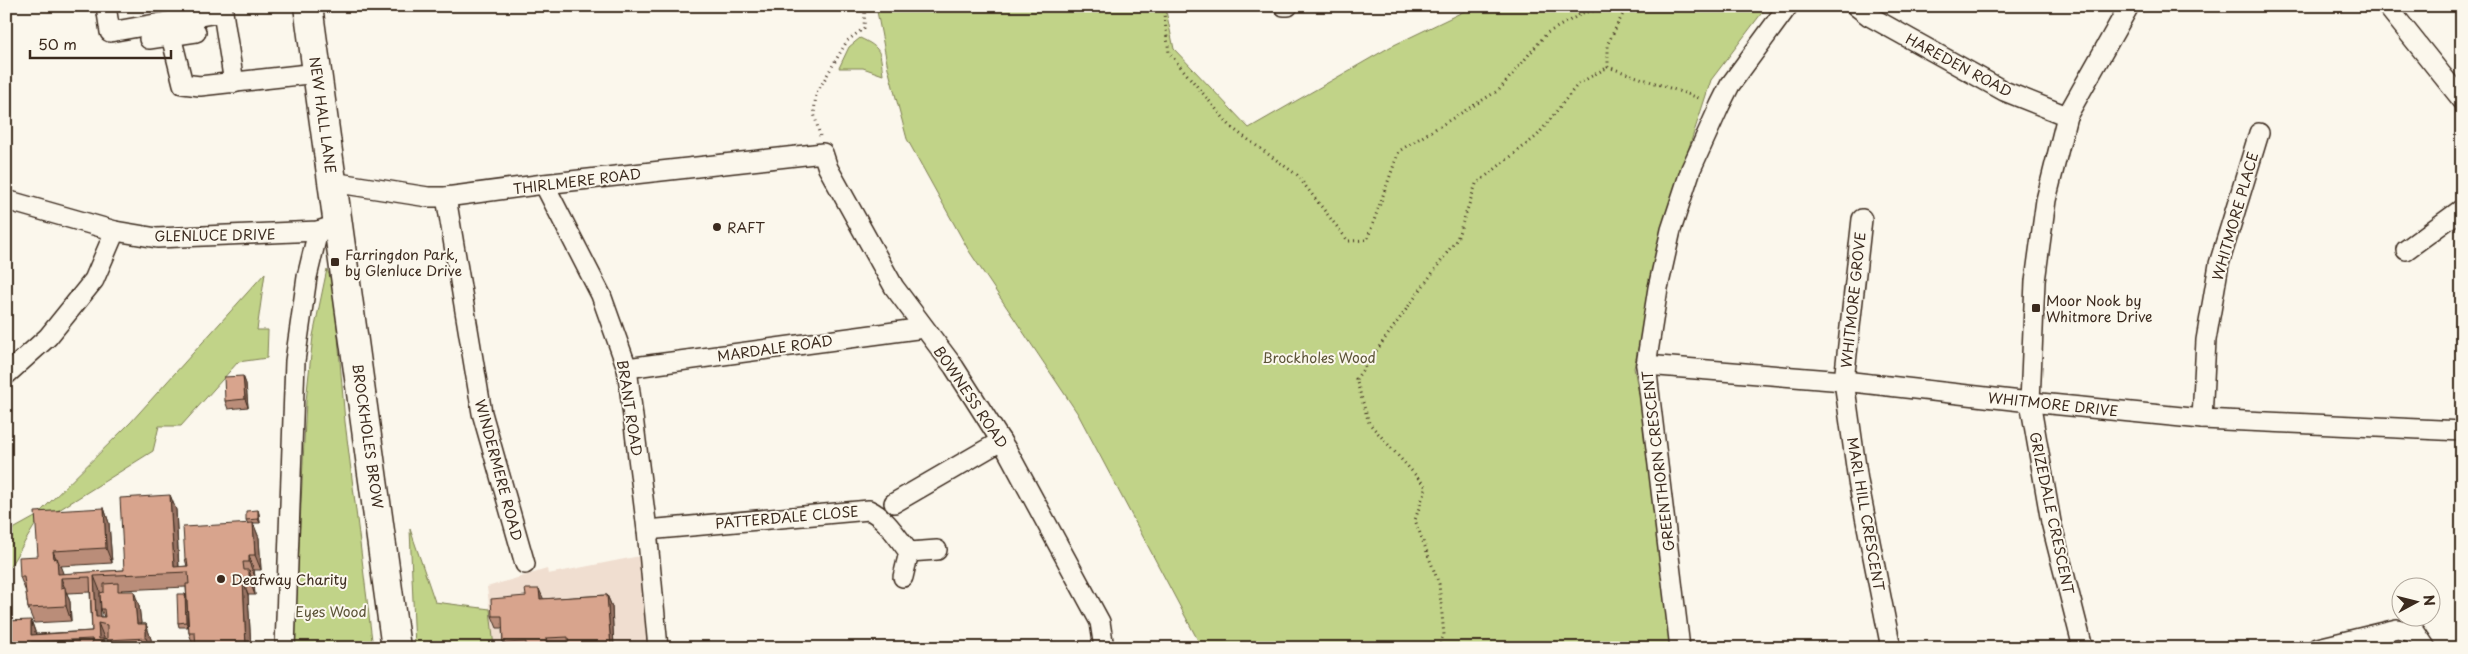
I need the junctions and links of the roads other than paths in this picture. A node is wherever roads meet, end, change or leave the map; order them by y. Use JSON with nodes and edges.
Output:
{"nodes":[{"id":1,"x":106,"y":6,"type":"edge"},
{"id":2,"x":308,"y":6,"type":"edge"},
{"id":3,"x":1284,"y":6,"type":"edge"},
{"id":4,"x":1288,"y":6,"type":"edge"},
{"id":5,"x":1788,"y":6,"type":"edge"},
{"id":6,"x":1856,"y":6,"type":"edge"},
{"id":7,"x":2130,"y":6,"type":"edge"},
{"id":8,"x":2387,"y":6,"type":"edge"},
{"id":9,"x":222,"y":9,"type":"edge"},
{"id":10,"x":196,"y":32,"type":"dead end"},
{"id":11,"x":171,"y":36,"type":"junction"},
{"id":12,"x":150,"y":39,"type":"dead end"},
{"id":13,"x":317,"y":73,"type":"junction"},
{"id":14,"x":234,"y":83,"type":"junction"},
{"id":15,"x":2462,"y":100,"type":"edge"},
{"id":16,"x":2067,"y":116,"type":"junction"},
{"id":17,"x":2259,"y":133,"type":"dead end"},
{"id":18,"x":822,"y":153,"type":"joint"},
{"id":19,"x":332,"y":182,"type":"junction"},
{"id":20,"x":544,"y":184,"type":"junction"},
{"id":21,"x":446,"y":197,"type":"junction"},
{"id":22,"x":6,"y":200,"type":"edge"},
{"id":23,"x":2462,"y":209,"type":"edge"},
{"id":24,"x":1862,"y":219,"type":"dead end"},
{"id":25,"x":328,"y":227,"type":"junction"},
{"id":26,"x":115,"y":231,"type":"junction"},
{"id":27,"x":2406,"y":250,"type":"dead end"},
{"id":28,"x":924,"y":328,"type":"junction"},
{"id":29,"x":1646,"y":365,"type":"junction"},
{"id":30,"x":626,"y":368,"type":"junction"},
{"id":31,"x":6,"y":375,"type":"edge"},
{"id":32,"x":1844,"y":380,"type":"junction"},
{"id":33,"x":2030,"y":402,"type":"junction"},
{"id":34,"x":2202,"y":419,"type":"junction"},
{"id":35,"x":2462,"y":431,"type":"edge"},
{"id":36,"x":1001,"y":441,"type":"junction"},
{"id":37,"x":894,"y":503,"type":"dead end"},
{"id":38,"x":647,"y":530,"type":"junction"},
{"id":39,"x":937,"y":550,"type":"dead end"},
{"id":40,"x":908,"y":552,"type":"junction"},
{"id":41,"x":525,"y":564,"type":"dead end"},
{"id":42,"x":903,"y":577,"type":"dead end"},
{"id":43,"x":285,"y":648,"type":"edge"},
{"id":44,"x":396,"y":648,"type":"edge"},
{"id":45,"x":658,"y":648,"type":"edge"},
{"id":46,"x":1104,"y":648,"type":"edge"},
{"id":47,"x":1680,"y":648,"type":"edge"},
{"id":48,"x":1891,"y":648,"type":"edge"},
{"id":49,"x":2083,"y":648,"type":"edge"},
{"id":50,"x":2318,"y":648,"type":"edge"},
{"id":51,"x":2426,"y":648,"type":"edge"}],
"edges":[{"from":1,"to":9,"type":"street"},
{"from":2,"to":13,"type":"highway","name":"NEW HALL LANE"},
{"from":3,"to":4,"type":"street"},
{"from":5,"to":29,"type":"street","name":"GREENTHORN CRESCENT"},
{"from":6,"to":16,"type":"street","name":"HAREDEN ROAD"},
{"from":7,"to":16,"type":"street","name":"GRIZEDALE CRESCENT"},
{"from":8,"to":15,"type":"street"},
{"from":9,"to":14,"type":"street"},
{"from":10,"to":11,"type":"street"},
{"from":11,"to":12,"type":"street"},
{"from":11,"to":14,"type":"street"},
{"from":13,"to":14,"type":"street"},
{"from":13,"to":19,"type":"highway","name":"NEW HALL LANE"},
{"from":16,"to":33,"type":"street","name":"GRIZEDALE CRESCENT"},
{"from":17,"to":34,"type":"street","name":"WHITMORE PLACE"},
{"from":18,"to":20,"type":"street","name":"THIRLMERE ROAD"},
{"from":18,"to":28,"type":"street","name":"BOWNESS ROAD"},
{"from":19,"to":21,"type":"street","name":"THIRLMERE ROAD"},
{"from":19,"to":25,"type":"highway","name":"NEW HALL LANE"},
{"from":20,"to":21,"type":"street","name":"THIRLMERE ROAD"},
{"from":20,"to":30,"type":"street","name":"BRANT ROAD"},
{"from":21,"to":41,"type":"street","name":"WINDERMERE ROAD"},
{"from":22,"to":26,"type":"street","name":"GLENLUCE DRIVE"},
{"from":23,"to":27,"type":"street"},
{"from":24,"to":32,"type":"street","name":"WHITMORE GROVE"},
{"from":25,"to":26,"type":"street","name":"GLENLUCE DRIVE"},
{"from":25,"to":43,"type":"street"},
{"from":25,"to":44,"type":"highway","name":"BROCKHOLES BROW"},
{"from":26,"to":31,"type":"street"},
{"from":28,"to":30,"type":"street","name":"MARDALE ROAD"},
{"from":28,"to":36,"type":"street","name":"BOWNESS ROAD"},
{"from":29,"to":32,"type":"street","name":"WHITMORE DRIVE"},
{"from":29,"to":47,"type":"street","name":"GREENTHORN CRESCENT"},
{"from":30,"to":38,"type":"street","name":"BRANT ROAD"},
{"from":32,"to":33,"type":"street","name":"WHITMORE DRIVE"},
{"from":32,"to":48,"type":"street","name":"MARL HILL CRESCENT"},
{"from":33,"to":34,"type":"street","name":"WHITMORE DRIVE"},
{"from":33,"to":49,"type":"street","name":"GRIZEDALE CRESCENT"},
{"from":34,"to":35,"type":"street","name":"WHITMORE DRIVE"},
{"from":36,"to":37,"type":"street"},
{"from":36,"to":46,"type":"street","name":"BOWNESS ROAD"},
{"from":38,"to":40,"type":"street","name":"PATTERDALE CLOSE"},
{"from":38,"to":45,"type":"street","name":"BRANT ROAD"},
{"from":39,"to":40,"type":"street"},
{"from":40,"to":42,"type":"street"},
{"from":50,"to":51,"type":"street"}]}
